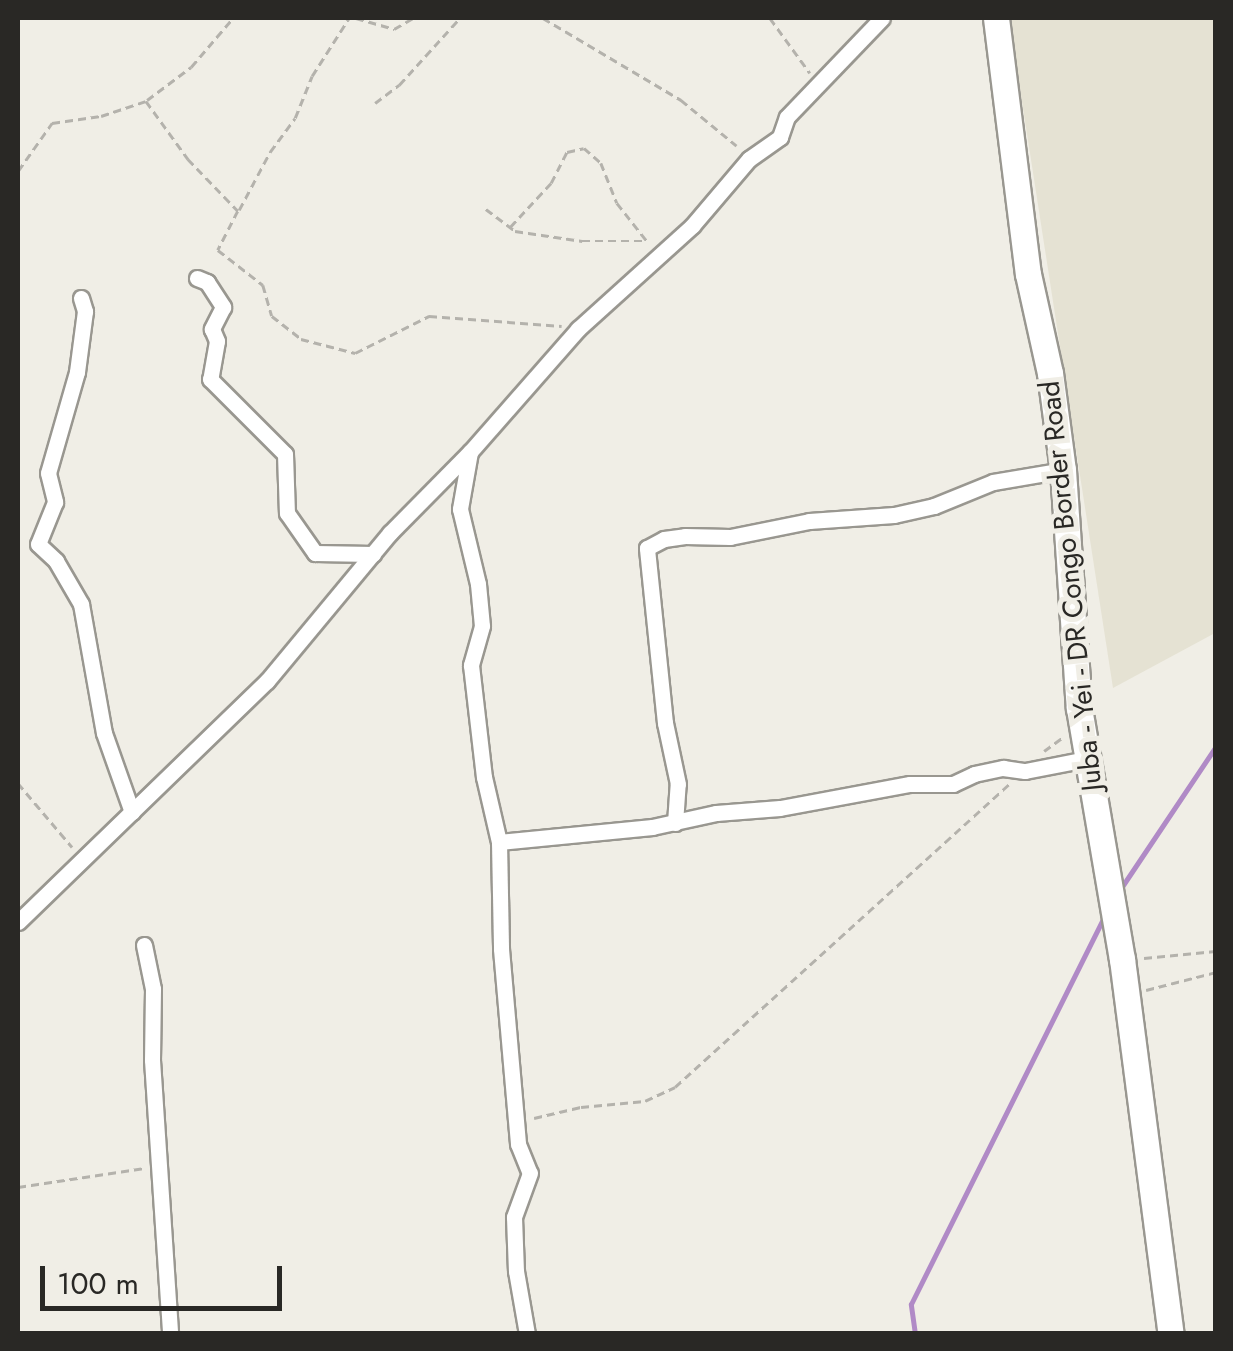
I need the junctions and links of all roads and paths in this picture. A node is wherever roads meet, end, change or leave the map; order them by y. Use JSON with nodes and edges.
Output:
{"nodes":[{"id":1,"x":233,"y":18,"type":"edge"},
{"id":2,"x":349,"y":18,"type":"edge"},
{"id":3,"x":356,"y":18,"type":"edge"},
{"id":4,"x":413,"y":18,"type":"edge"},
{"id":5,"x":460,"y":18,"type":"edge"},
{"id":6,"x":543,"y":18,"type":"edge"},
{"id":7,"x":770,"y":18,"type":"edge"},
{"id":8,"x":882,"y":18,"type":"edge"},
{"id":9,"x":996,"y":18,"type":"edge"},
{"id":10,"x":817,"y":87,"type":"junction"},
{"id":11,"x":146,"y":101,"type":"junction"},
{"id":12,"x":375,"y":103,"type":"dead end"},
{"id":13,"x":749,"y":160,"type":"junction"},
{"id":14,"x":18,"y":171,"type":"edge"},
{"id":15,"x":486,"y":208,"type":"dead end"},
{"id":16,"x":238,"y":211,"type":"junction"},
{"id":17,"x":510,"y":227,"type":"junction"},
{"id":18,"x":676,"y":240,"type":"junction"},
{"id":19,"x":647,"y":241,"type":"junction"},
{"id":20,"x":197,"y":278,"type":"dead end"},
{"id":21,"x":81,"y":298,"type":"dead end"},
{"id":22,"x":578,"y":329,"type":"junction"},
{"id":23,"x":470,"y":452,"type":"junction"},
{"id":24,"x":1063,"y":470,"type":"junction"},
{"id":25,"x":372,"y":554,"type":"junction"},
{"id":26,"x":1079,"y":708,"type":"junction"},
{"id":27,"x":1086,"y":759,"type":"junction"},
{"id":28,"x":1026,"y":771,"type":"junction"},
{"id":29,"x":18,"y":784,"type":"edge"},
{"id":30,"x":132,"y":812,"type":"junction"},
{"id":31,"x":675,"y":822,"type":"junction"},
{"id":32,"x":499,"y":842,"type":"junction"},
{"id":33,"x":83,"y":860,"type":"junction"},
{"id":34,"x":18,"y":922,"type":"edge"},
{"id":35,"x":144,"y":944,"type":"dead end"},
{"id":36,"x":1216,"y":951,"type":"edge"},
{"id":37,"x":1124,"y":971,"type":"junction"},
{"id":38,"x":1216,"y":972,"type":"edge"},
{"id":39,"x":518,"y":1116,"type":"junction"},
{"id":40,"x":162,"y":1165,"type":"junction"},
{"id":41,"x":18,"y":1187,"type":"edge"},
{"id":42,"x":170,"y":1334,"type":"edge"},
{"id":43,"x":527,"y":1334,"type":"edge"},
{"id":44,"x":1171,"y":1334,"type":"edge"}],
"edges":[{"from":1,"to":11,"type":"path"},
{"from":2,"to":16,"type":"path"},
{"from":3,"to":4,"type":"path"},
{"from":5,"to":12,"type":"path"},
{"from":6,"to":13,"type":"path"},
{"from":7,"to":10,"type":"path"},
{"from":8,"to":10,"type":"street"},
{"from":9,"to":24,"type":"main road","name":"Juba - Yei - DR Congo Border Road"},
{"from":10,"to":13,"type":"street"},
{"from":11,"to":14,"type":"path"},
{"from":11,"to":16,"type":"path"},
{"from":13,"to":18,"type":"street"},
{"from":15,"to":17,"type":"path"},
{"from":16,"to":22,"type":"path"},
{"from":17,"to":19,"type":"path"},
{"from":17,"to":19,"type":"path"},
{"from":18,"to":19,"type":"path"},
{"from":18,"to":22,"type":"street"},
{"from":20,"to":25,"type":"street"},
{"from":21,"to":30,"type":"street"},
{"from":22,"to":23,"type":"street"},
{"from":23,"to":25,"type":"street"},
{"from":23,"to":32,"type":"street"},
{"from":24,"to":26,"type":"main road","name":"Juba - Yei - DR Congo Border Road"},
{"from":24,"to":31,"type":"street"},
{"from":25,"to":30,"type":"street"},
{"from":26,"to":27,"type":"main road","name":"Juba - Yei - DR Congo Border Road"},
{"from":26,"to":28,"type":"path"},
{"from":27,"to":28,"type":"street"},
{"from":27,"to":37,"type":"main road","name":"Juba - Yei - DR Congo Border Road"},
{"from":28,"to":31,"type":"street"},
{"from":28,"to":39,"type":"path"},
{"from":29,"to":33,"type":"path"},
{"from":30,"to":33,"type":"street"},
{"from":31,"to":32,"type":"street"},
{"from":32,"to":39,"type":"street"},
{"from":33,"to":34,"type":"street"},
{"from":35,"to":40,"type":"street"},
{"from":36,"to":37,"type":"path"},
{"from":37,"to":38,"type":"path"},
{"from":37,"to":44,"type":"main road","name":"Juba - Yei - DR Congo Border Road"},
{"from":39,"to":43,"type":"street"},
{"from":40,"to":41,"type":"path"},
{"from":40,"to":42,"type":"street"}]}
